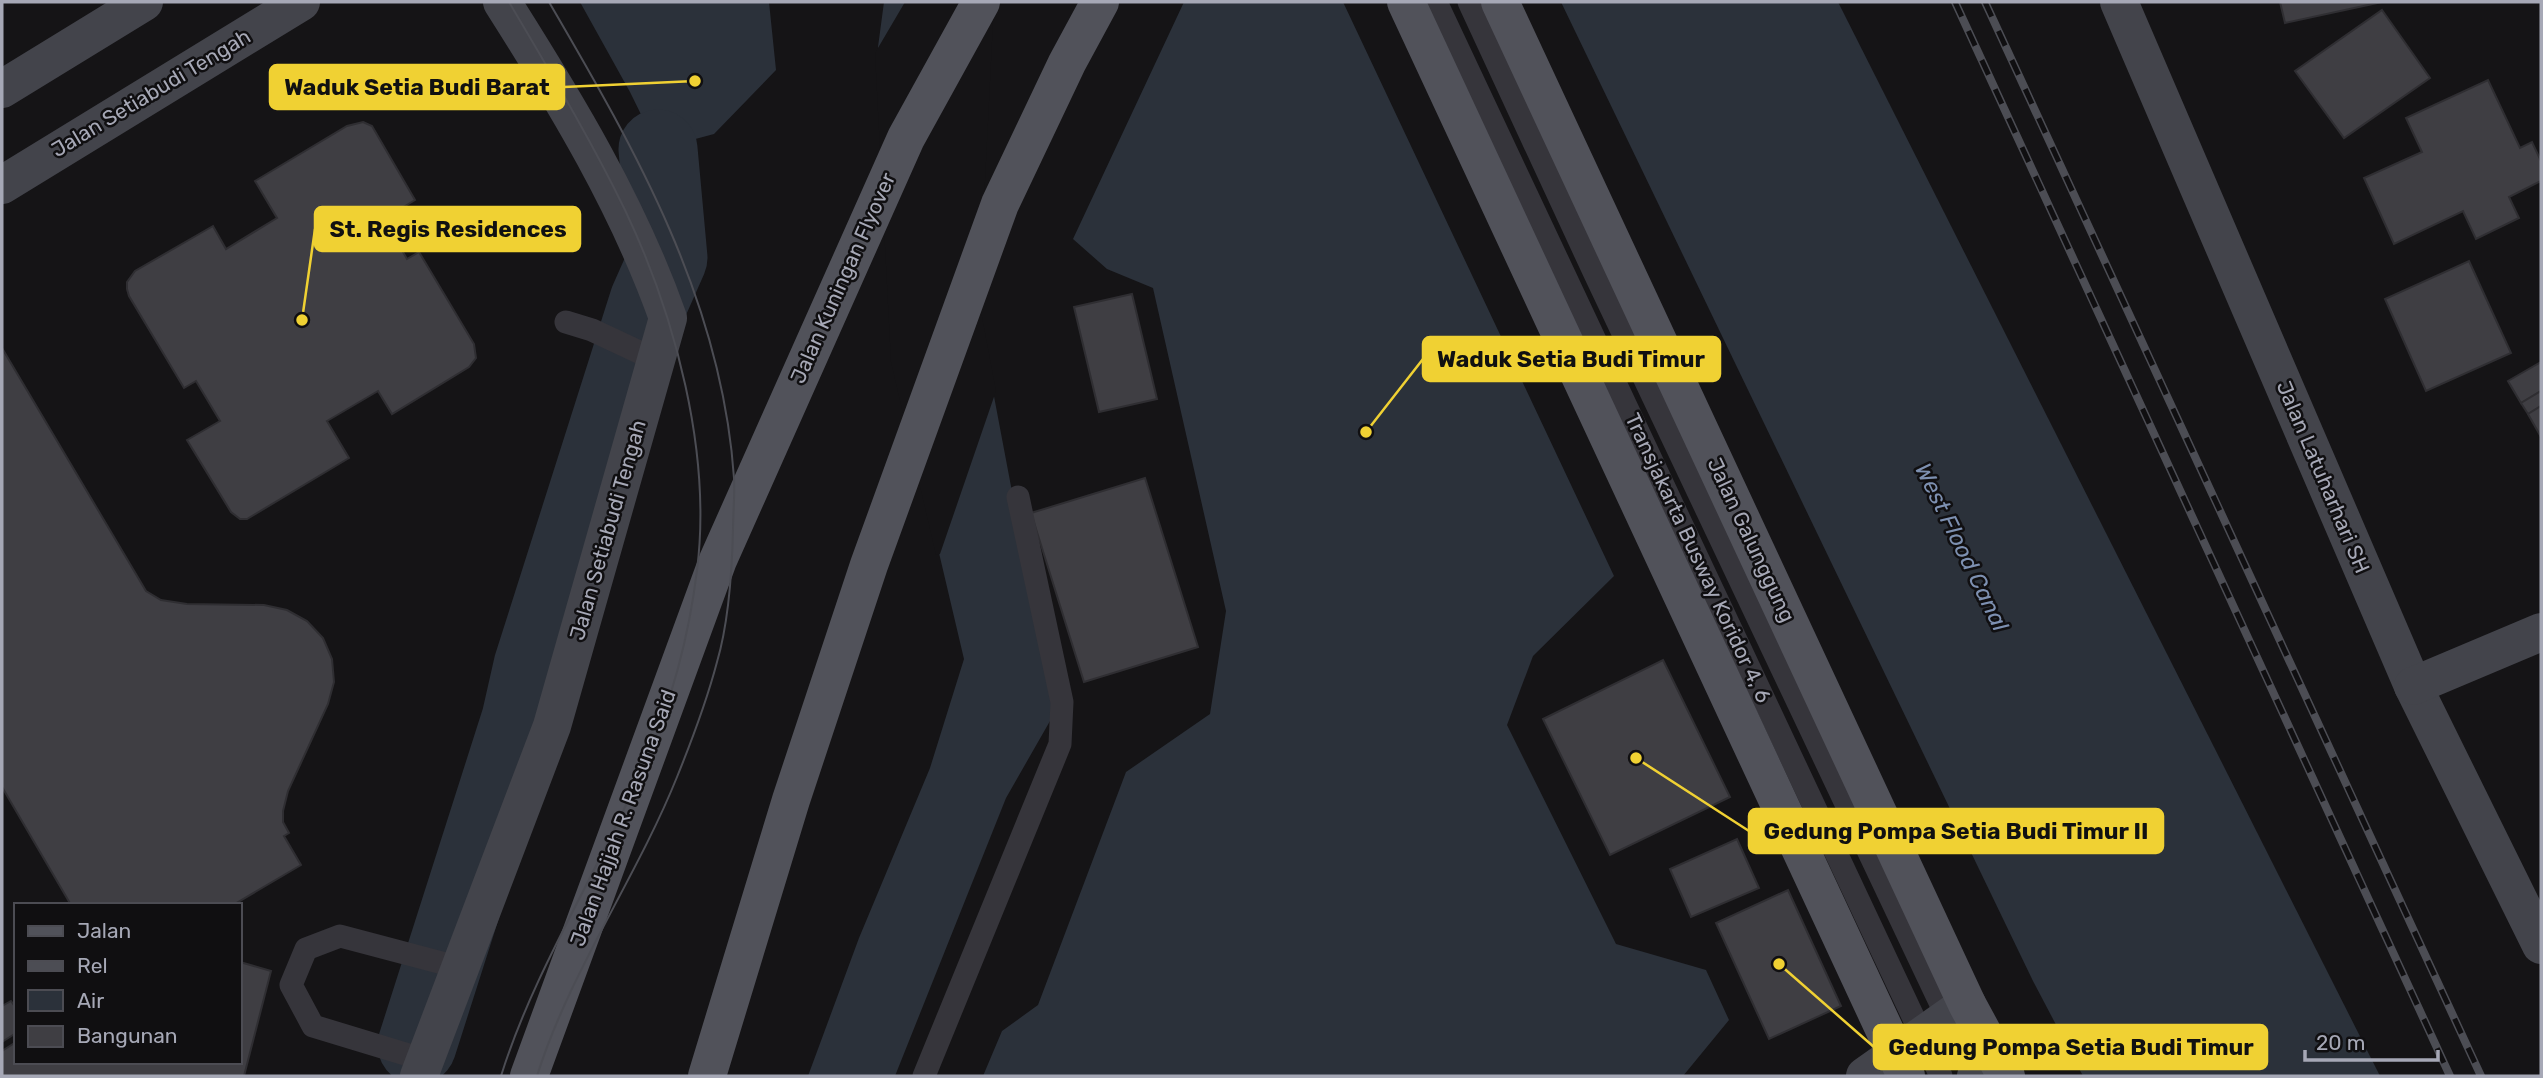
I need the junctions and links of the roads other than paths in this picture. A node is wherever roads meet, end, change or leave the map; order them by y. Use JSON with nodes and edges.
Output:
{"nodes":[{"id":1,"x":144,"y":2,"type":"edge"},
{"id":2,"x":301,"y":2,"type":"edge"},
{"id":3,"x":502,"y":2,"type":"edge"},
{"id":4,"x":981,"y":2,"type":"edge"},
{"id":5,"x":1100,"y":2,"type":"edge"},
{"id":6,"x":1406,"y":2,"type":"edge"},
{"id":7,"x":1436,"y":2,"type":"edge"},
{"id":8,"x":1469,"y":2,"type":"edge"},
{"id":9,"x":1500,"y":2,"type":"edge"},
{"id":10,"x":2119,"y":2,"type":"edge"},
{"id":11,"x":2,"y":89,"type":"edge"},
{"id":12,"x":2,"y":185,"type":"edge"},
{"id":13,"x":566,"y":322,"type":"dead end"},
{"id":14,"x":650,"y":357,"type":"junction"},
{"id":15,"x":1018,"y":497,"type":"dead end"},
{"id":16,"x":718,"y":560,"type":"joint"},
{"id":17,"x":2541,"y":632,"type":"edge"},
{"id":18,"x":2413,"y":685,"type":"junction"},
{"id":19,"x":2541,"y":945,"type":"edge"},
{"id":20,"x":461,"y":968,"type":"junction"},
{"id":21,"x":1955,"y":1052,"type":"edge"},
{"id":22,"x":422,"y":1068,"type":"edge"},
{"id":23,"x":529,"y":1076,"type":"edge"},
{"id":24,"x":707,"y":1076,"type":"edge"},
{"id":25,"x":924,"y":1076,"type":"edge"},
{"id":26,"x":1865,"y":1076,"type":"edge"},
{"id":27,"x":1941,"y":1076,"type":"edge"},
{"id":28,"x":1958,"y":1076,"type":"edge"}],
"edges":[{"from":1,"to":11,"type":"street"},
{"from":2,"to":12,"type":"street","name":"Jalan Setiabudi Tengah"},
{"from":3,"to":14,"type":"street","name":"Jalan Setiabudi Tengah"},
{"from":4,"to":16,"type":"main road","name":"Jalan Kuningan Flyover"},
{"from":5,"to":24,"type":"main road"},
{"from":6,"to":21,"type":"main road"},
{"from":7,"to":21,"type":"lane","name":"Transjakarta Busway Koridor 4, 6"},
{"from":8,"to":21,"type":"lane","name":"Transjakarta Busway Koridor 4, 6"},
{"from":9,"to":21,"type":"main road","name":"Jalan Galunggung"},
{"from":10,"to":18,"type":"street","name":"Jalan Latuharhari SH"},
{"from":13,"to":14,"type":"lane"},
{"from":14,"to":20,"type":"street","name":"Jalan Setiabudi Tengah"},
{"from":15,"to":25,"type":"lane"},
{"from":16,"to":23,"type":"main road","name":"Jalan Hajjah R. Rasuna Said"},
{"from":17,"to":18,"type":"street"},
{"from":18,"to":19,"type":"street","name":"Jalan Latuharhari SH"},
{"from":20,"to":22,"type":"street","name":"Jalan Setiabudi Tengah"},
{"from":20,"to":22,"type":"lane"},
{"from":21,"to":26,"type":"street"},
{"from":21,"to":27,"type":"lane","name":"Transjakarta Busway Koridor 4, 6"},
{"from":21,"to":28,"type":"lane"}]}
